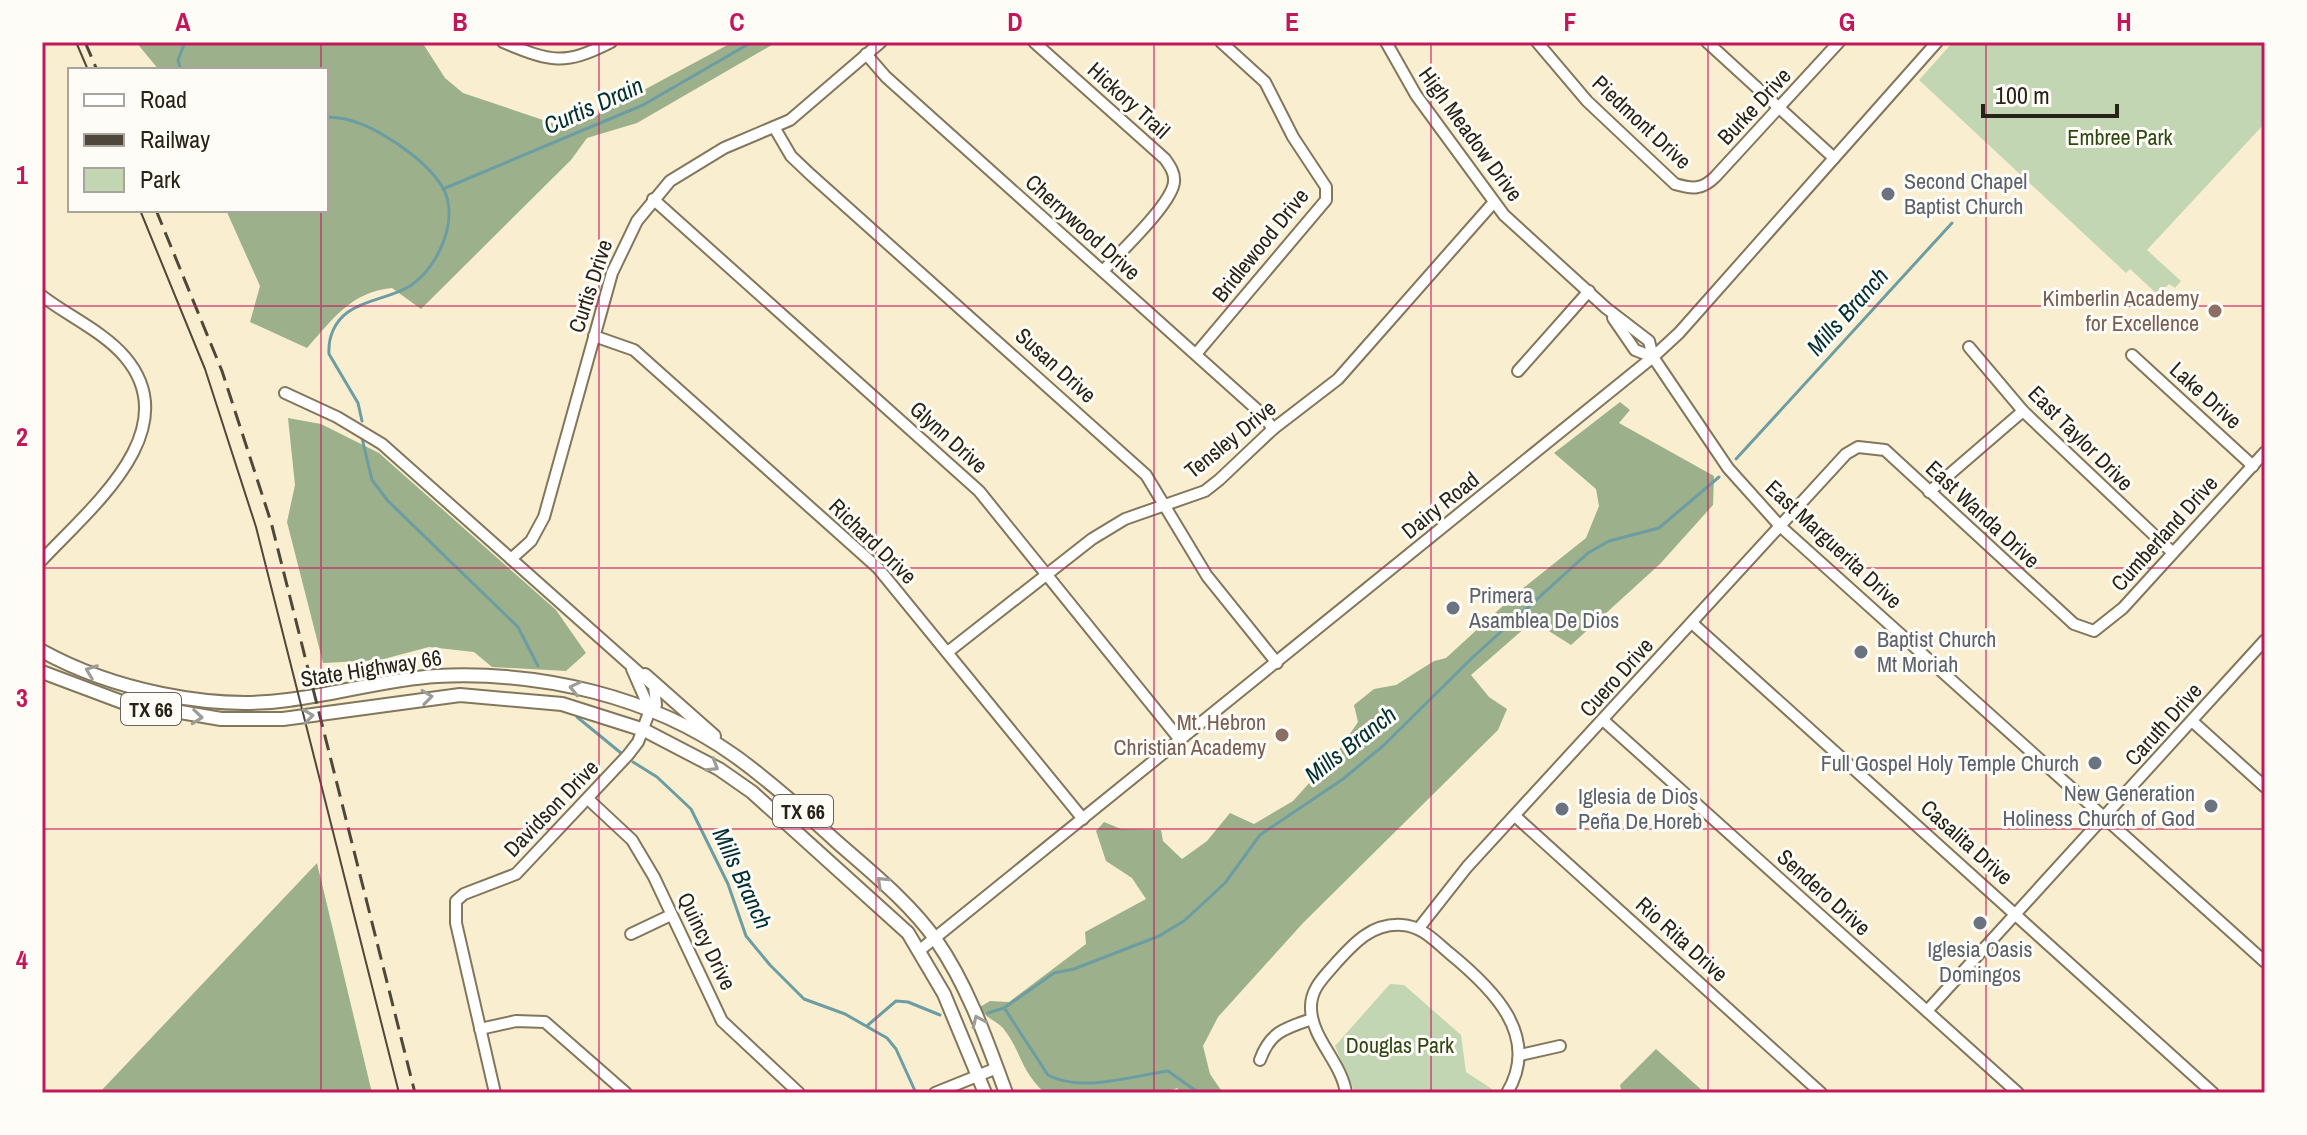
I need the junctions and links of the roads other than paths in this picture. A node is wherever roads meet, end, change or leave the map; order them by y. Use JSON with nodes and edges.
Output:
{"nodes":[{"id":1,"x":503,"y":42,"type":"edge"},
{"id":2,"x":611,"y":42,"type":"edge"},
{"id":3,"x":881,"y":42,"type":"edge"},
{"id":4,"x":1034,"y":42,"type":"edge"},
{"id":5,"x":1221,"y":42,"type":"edge"},
{"id":6,"x":1386,"y":42,"type":"edge"},
{"id":7,"x":1537,"y":42,"type":"edge"},
{"id":8,"x":1707,"y":42,"type":"edge"},
{"id":9,"x":1839,"y":42,"type":"edge"},
{"id":10,"x":1937,"y":42,"type":"edge"},
{"id":11,"x":866,"y":54,"type":"junction"},
{"id":12,"x":1780,"y":107,"type":"junction"},
{"id":13,"x":774,"y":127,"type":"junction"},
{"id":14,"x":1834,"y":158,"type":"junction"},
{"id":15,"x":1692,"y":189,"type":"joint"},
{"id":16,"x":653,"y":199,"type":"junction"},
{"id":17,"x":1494,"y":202,"type":"junction"},
{"id":18,"x":1103,"y":271,"type":"junction"},
{"id":19,"x":1589,"y":291,"type":"junction"},
{"id":20,"x":42,"y":296,"type":"edge"},
{"id":21,"x":594,"y":336,"type":"junction"},
{"id":22,"x":1969,"y":347,"type":"dead end"},
{"id":23,"x":1196,"y":354,"type":"junction"},
{"id":24,"x":2132,"y":355,"type":"dead end"},
{"id":25,"x":1653,"y":357,"type":"junction"},
{"id":26,"x":1518,"y":371,"type":"dead end"},
{"id":27,"x":285,"y":393,"type":"dead end"},
{"id":28,"x":2023,"y":411,"type":"junction"},
{"id":29,"x":1273,"y":429,"type":"junction"},
{"id":30,"x":2265,"y":452,"type":"edge"},
{"id":31,"x":1846,"y":454,"type":"joint"},
{"id":32,"x":2253,"y":466,"type":"junction"},
{"id":33,"x":1929,"y":492,"type":"junction"},
{"id":34,"x":1166,"y":506,"type":"junction"},
{"id":35,"x":1780,"y":526,"type":"junction"},
{"id":36,"x":2172,"y":552,"type":"junction"},
{"id":37,"x":511,"y":559,"type":"junction"},
{"id":38,"x":42,"y":560,"type":"edge"},
{"id":39,"x":1046,"y":573,"type":"junction"},
{"id":40,"x":1692,"y":623,"type":"junction"},
{"id":41,"x":2087,"y":631,"type":"joint"},
{"id":42,"x":2265,"y":640,"type":"edge"},
{"id":43,"x":949,"y":651,"type":"junction"},
{"id":44,"x":44,"y":652,"type":"edge"},
{"id":45,"x":1277,"y":663,"type":"junction"},
{"id":46,"x":632,"y":669,"type":"junction"},
{"id":47,"x":42,"y":672,"type":"edge"},
{"id":48,"x":645,"y":675,"type":"junction"},
{"id":49,"x":650,"y":710,"type":"junction"},
{"id":50,"x":1603,"y":720,"type":"junction"},
{"id":51,"x":2192,"y":721,"type":"junction"},
{"id":52,"x":644,"y":730,"type":"junction"},
{"id":53,"x":1181,"y":741,"type":"junction"},
{"id":54,"x":753,"y":769,"type":"junction"},
{"id":55,"x":2265,"y":787,"type":"edge"},
{"id":56,"x":588,"y":799,"type":"junction"},
{"id":57,"x":1515,"y":816,"type":"junction"},
{"id":58,"x":2105,"y":818,"type":"junction"},
{"id":59,"x":1083,"y":819,"type":"junction"},
{"id":60,"x":671,"y":915,"type":"junction"},
{"id":61,"x":2018,"y":916,"type":"junction"},
{"id":62,"x":1419,"y":928,"type":"junction"},
{"id":63,"x":631,"y":934,"type":"dead end"},
{"id":64,"x":935,"y":939,"type":"junction"},
{"id":65,"x":920,"y":950,"type":"junction"},
{"id":66,"x":2265,"y":962,"type":"edge"},
{"id":67,"x":1927,"y":1011,"type":"junction"},
{"id":68,"x":1312,"y":1019,"type":"junction"},
{"id":69,"x":480,"y":1029,"type":"junction"},
{"id":70,"x":1560,"y":1046,"type":"dead end"},
{"id":71,"x":1520,"y":1055,"type":"junction"},
{"id":72,"x":1260,"y":1060,"type":"dead end"},
{"id":73,"x":997,"y":1068,"type":"junction"},
{"id":74,"x":978,"y":1076,"type":"junction"},
{"id":75,"x":495,"y":1093,"type":"edge"},
{"id":76,"x":626,"y":1093,"type":"edge"},
{"id":77,"x":799,"y":1093,"type":"edge"},
{"id":78,"x":935,"y":1093,"type":"edge"},
{"id":79,"x":985,"y":1093,"type":"edge"},
{"id":80,"x":1006,"y":1093,"type":"edge"},
{"id":81,"x":1346,"y":1093,"type":"edge"},
{"id":82,"x":1507,"y":1093,"type":"edge"},
{"id":83,"x":1821,"y":1093,"type":"edge"},
{"id":84,"x":2018,"y":1093,"type":"edge"},
{"id":85,"x":2213,"y":1093,"type":"edge"}],
"edges":[{"from":1,"to":2,"type":"street"},
{"from":3,"to":11,"type":"street","name":"Curtis Drive"},
{"from":4,"to":18,"type":"street","name":"Hickory Trail"},
{"from":5,"to":23,"type":"street","name":"Bridlewood Drive"},
{"from":6,"to":17,"type":"street","name":"High Meadow Drive"},
{"from":7,"to":15,"type":"street","name":"Piedmont Drive"},
{"from":8,"to":12,"type":"street"},
{"from":9,"to":12,"type":"street","name":"Burke Drive"},
{"from":10,"to":14,"type":"street","name":"Dairy Road"},
{"from":11,"to":13,"type":"street","name":"Curtis Drive"},
{"from":11,"to":18,"type":"street","name":"Cherrywood Drive"},
{"from":12,"to":14,"type":"street"},
{"from":12,"to":15,"type":"street","name":"Burke Drive"},
{"from":13,"to":16,"type":"street","name":"Curtis Drive"},
{"from":13,"to":34,"type":"street","name":"Susan Drive"},
{"from":14,"to":25,"type":"street","name":"Dairy Road"},
{"from":16,"to":21,"type":"street","name":"Curtis Drive"},
{"from":16,"to":39,"type":"street","name":"Glynn Drive"},
{"from":17,"to":19,"type":"street","name":"High Meadow Drive"},
{"from":17,"to":29,"type":"street","name":"Tensley Drive"},
{"from":18,"to":23,"type":"street","name":"Cherrywood Drive"},
{"from":19,"to":25,"type":"street","name":"High Meadow Drive"},
{"from":19,"to":26,"type":"street"},
{"from":20,"to":38,"type":"street"},
{"from":21,"to":37,"type":"street","name":"Curtis Drive"},
{"from":21,"to":43,"type":"street","name":"Richard Drive"},
{"from":22,"to":28,"type":"street","name":"East Taylor Drive"},
{"from":23,"to":29,"type":"street","name":"Cherrywood Drive"},
{"from":24,"to":32,"type":"street","name":"Lake Drive"},
{"from":25,"to":35,"type":"street","name":"East Marguerita Drive"},
{"from":25,"to":45,"type":"street","name":"Dairy Road"},
{"from":27,"to":37,"type":"street"},
{"from":28,"to":33,"type":"street"},
{"from":28,"to":36,"type":"street","name":"East Taylor Drive"},
{"from":29,"to":34,"type":"street","name":"Tensley Drive"},
{"from":30,"to":32,"type":"street","name":"Cumberland Drive"},
{"from":31,"to":33,"type":"street","name":"East Wanda Drive"},
{"from":31,"to":35,"type":"street","name":"Cuero Drive"},
{"from":32,"to":36,"type":"street","name":"Cumberland Drive"},
{"from":33,"to":41,"type":"street","name":"East Wanda Drive"},
{"from":34,"to":39,"type":"street","name":"Tensley Drive"},
{"from":34,"to":45,"type":"street","name":"Susan Drive"},
{"from":35,"to":40,"type":"street","name":"Cuero Drive"},
{"from":35,"to":58,"type":"street","name":"East Marguerita Drive"},
{"from":36,"to":41,"type":"street","name":"Cumberland Drive"},
{"from":37,"to":46,"type":"street"},
{"from":39,"to":43,"type":"street","name":"Tensley Drive"},
{"from":39,"to":53,"type":"street","name":"Glynn Drive"},
{"from":40,"to":50,"type":"street","name":"Cuero Drive"},
{"from":40,"to":61,"type":"street","name":"Casalita Drive"},
{"from":42,"to":51,"type":"street","name":"Caruth Drive"},
{"from":43,"to":59,"type":"street","name":"Richard Drive"},
{"from":49,"to":44,"type":"main road","name":"State Highway 66","number":"TX 66","one_way":true},
{"from":45,"to":53,"type":"street","name":"Dairy Road"},
{"from":46,"to":48,"type":"street"},
{"from":46,"to":49,"type":"street"},
{"from":47,"to":52,"type":"main road","name":"State Highway 66","number":"TX 66","one_way":true},
{"from":48,"to":49,"type":"street","name":"Davidson Drive"},
{"from":48,"to":54,"type":"main road"},
{"from":49,"to":52,"type":"street","name":"Davidson Drive"},
{"from":49,"to":54,"type":"main road","name":"State Highway 66","number":"TX 66"},
{"from":50,"to":57,"type":"street","name":"Cuero Drive"},
{"from":50,"to":67,"type":"street","name":"Sendero Drive"},
{"from":51,"to":55,"type":"street"},
{"from":51,"to":58,"type":"street","name":"Caruth Drive"},
{"from":52,"to":56,"type":"street","name":"Davidson Drive"},
{"from":52,"to":65,"type":"main road","name":"State Highway 66","number":"TX 66","one_way":true},
{"from":53,"to":59,"type":"street","name":"Dairy Road"},
{"from":64,"to":54,"type":"main road","name":"State Highway 66","number":"TX 66","one_way":true},
{"from":56,"to":60,"type":"street","name":"Quincy Drive"},
{"from":56,"to":69,"type":"street","name":"Davidson Drive"},
{"from":57,"to":62,"type":"street","name":"Cuero Drive"},
{"from":57,"to":83,"type":"street","name":"Rio Rita Drive"},
{"from":58,"to":61,"type":"street","name":"Caruth Drive"},
{"from":58,"to":66,"type":"street","name":"East Marguerita Drive"},
{"from":59,"to":64,"type":"street","name":"Dairy Road"},
{"from":60,"to":63,"type":"street"},
{"from":60,"to":77,"type":"street","name":"Quincy Drive"},
{"from":61,"to":67,"type":"street","name":"Caruth Drive"},
{"from":61,"to":85,"type":"street","name":"Casalita Drive"},
{"from":62,"to":68,"type":"street"},
{"from":62,"to":71,"type":"street"},
{"from":64,"to":65,"type":"street","name":"Dairy Road"},
{"from":73,"to":64,"type":"main road","name":"State Highway 66","number":"TX 66","one_way":true},
{"from":65,"to":74,"type":"main road","name":"State Highway 66","number":"TX 66"},
{"from":67,"to":84,"type":"street","name":"Sendero Drive"},
{"from":68,"to":72,"type":"street"},
{"from":68,"to":81,"type":"street"},
{"from":69,"to":75,"type":"street","name":"Davidson Drive"},
{"from":69,"to":76,"type":"street"},
{"from":70,"to":71,"type":"street"},
{"from":71,"to":82,"type":"street"},
{"from":73,"to":74,"type":"street"},
{"from":73,"to":80,"type":"main road","name":"State Highway 66","number":"TX 66"},
{"from":74,"to":78,"type":"street"},
{"from":74,"to":79,"type":"main road","name":"State Highway 66","number":"TX 66"}]}
